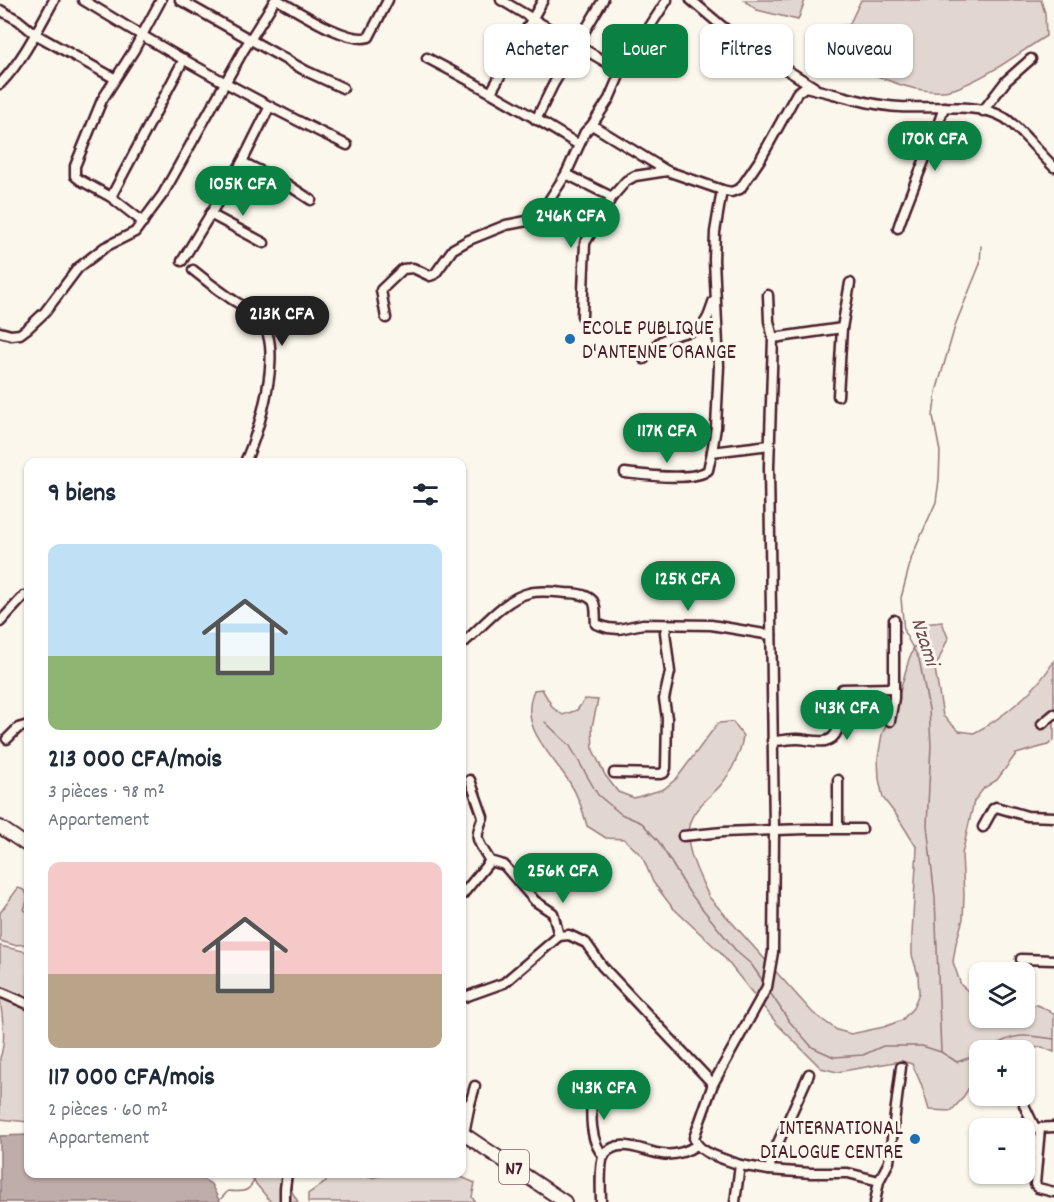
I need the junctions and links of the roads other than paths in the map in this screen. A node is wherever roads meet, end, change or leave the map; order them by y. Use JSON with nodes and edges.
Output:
{"nodes":[{"id":1,"x":54,"y":0,"type":"edge"},
{"id":2,"x":83,"y":0,"type":"edge"},
{"id":3,"x":161,"y":0,"type":"edge"},
{"id":4,"x":180,"y":0,"type":"edge"},
{"id":5,"x":277,"y":0,"type":"edge"},
{"id":6,"x":387,"y":0,"type":"edge"},
{"id":7,"x":501,"y":0,"type":"edge"},
{"id":8,"x":543,"y":0,"type":"edge"},
{"id":9,"x":603,"y":0,"type":"edge"},
{"id":10,"x":668,"y":0,"type":"edge"},
{"id":11,"x":691,"y":0,"type":"edge"},
{"id":12,"x":0,"y":10,"type":"edge"},
{"id":13,"x":532,"y":20,"type":"junction"},
{"id":14,"x":540,"y":24,"type":"edge"},
{"id":15,"x":589,"y":24,"type":"edge"},
{"id":16,"x":652,"y":24,"type":"edge"},
{"id":17,"x":35,"y":34,"type":"junction"},
{"id":18,"x":141,"y":36,"type":"junction"},
{"id":19,"x":251,"y":40,"type":"junction"},
{"id":20,"x":427,"y":58,"type":"dead end"},
{"id":21,"x":184,"y":59,"type":"junction"},
{"id":22,"x":1031,"y":59,"type":"dead end"},
{"id":23,"x":114,"y":78,"type":"junction"},
{"id":24,"x":558,"y":78,"type":"edge"},
{"id":25,"x":618,"y":78,"type":"edge"},
{"id":26,"x":227,"y":82,"type":"junction"},
{"id":27,"x":0,"y":84,"type":"edge"},
{"id":28,"x":344,"y":88,"type":"dead end"},
{"id":29,"x":820,"y":91,"type":"junction"},
{"id":30,"x":491,"y":92,"type":"junction"},
{"id":31,"x":944,"y":107,"type":"junction"},
{"id":32,"x":269,"y":108,"type":"junction"},
{"id":33,"x":984,"y":111,"type":"junction"},
{"id":34,"x":536,"y":120,"type":"junction"},
{"id":35,"x":592,"y":125,"type":"junction"},
{"id":36,"x":347,"y":145,"type":"dead end"},
{"id":37,"x":579,"y":145,"type":"junction"},
{"id":38,"x":242,"y":162,"type":"junction"},
{"id":39,"x":1054,"y":167,"type":"edge"},
{"id":40,"x":667,"y":171,"type":"junction"},
{"id":41,"x":566,"y":174,"type":"junction"},
{"id":42,"x":722,"y":190,"type":"junction"},
{"id":43,"x":111,"y":197,"type":"junction"},
{"id":44,"x":612,"y":197,"type":"junction"},
{"id":45,"x":311,"y":200,"type":"dead end"},
{"id":46,"x":210,"y":214,"type":"junction"},
{"id":47,"x":143,"y":222,"type":"junction"},
{"id":48,"x":898,"y":228,"type":"dead end"},
{"id":49,"x":264,"y":243,"type":"dead end"},
{"id":50,"x":182,"y":261,"type":"dead end"},
{"id":51,"x":193,"y":270,"type":"dead end"},
{"id":52,"x":850,"y":283,"type":"dead end"},
{"id":53,"x":716,"y":293,"type":"junction"},
{"id":54,"x":768,"y":295,"type":"dead end"},
{"id":55,"x":582,"y":316,"type":"dead end"},
{"id":56,"x":386,"y":318,"type":"dead end"},
{"id":57,"x":842,"y":328,"type":"junction"},
{"id":58,"x":0,"y":332,"type":"edge"},
{"id":59,"x":773,"y":338,"type":"junction"},
{"id":60,"x":644,"y":359,"type":"dead end"},
{"id":61,"x":838,"y":396,"type":"dead end"},
{"id":62,"x":770,"y":445,"type":"junction"},
{"id":63,"x":251,"y":449,"type":"junction"},
{"id":64,"x":712,"y":452,"type":"junction"},
{"id":65,"x":247,"y":458,"type":"edge"},
{"id":66,"x":252,"y":458,"type":"edge"},
{"id":67,"x":625,"y":473,"type":"dead end"},
{"id":68,"x":24,"y":596,"type":"dead end"},
{"id":69,"x":894,"y":620,"type":"dead end"},
{"id":70,"x":0,"y":622,"type":"edge"},
{"id":71,"x":668,"y":625,"type":"junction"},
{"id":72,"x":771,"y":635,"type":"junction"},
{"id":73,"x":466,"y":640,"type":"edge"},
{"id":74,"x":892,"y":688,"type":"junction"},
{"id":75,"x":1054,"y":714,"type":"edge"},
{"id":76,"x":890,"y":722,"type":"dead end"},
{"id":77,"x":1042,"y":724,"type":"dead end"},
{"id":78,"x":24,"y":726,"type":"edge"},
{"id":79,"x":7,"y":739,"type":"dead end"},
{"id":80,"x":772,"y":741,"type":"junction"},
{"id":81,"x":614,"y":773,"type":"dead end"},
{"id":82,"x":470,"y":780,"type":"dead end"},
{"id":83,"x":838,"y":780,"type":"dead end"},
{"id":84,"x":1054,"y":817,"type":"edge"},
{"id":85,"x":984,"y":827,"type":"dead end"},
{"id":86,"x":0,"y":828,"type":"edge"},
{"id":87,"x":838,"y":828,"type":"junction"},
{"id":88,"x":862,"y":829,"type":"dead end"},
{"id":89,"x":774,"y":831,"type":"junction"},
{"id":90,"x":683,"y":836,"type":"dead end"},
{"id":91,"x":24,"y":843,"type":"edge"},
{"id":92,"x":490,"y":861,"type":"junction"},
{"id":93,"x":466,"y":890,"type":"edge"},
{"id":94,"x":558,"y":925,"type":"junction"},
{"id":95,"x":569,"y":935,"type":"junction"},
{"id":96,"x":559,"y":936,"type":"junction"},
{"id":97,"x":1021,"y":959,"type":"dead end"},
{"id":98,"x":1054,"y":960,"type":"edge"},
{"id":99,"x":0,"y":992,"type":"edge"},
{"id":100,"x":466,"y":997,"type":"edge"},
{"id":101,"x":24,"y":1002,"type":"edge"},
{"id":102,"x":901,"y":1067,"type":"dead end"},
{"id":103,"x":809,"y":1074,"type":"dead end"},
{"id":104,"x":713,"y":1084,"type":"junction"},
{"id":105,"x":475,"y":1086,"type":"dead end"},
{"id":106,"x":592,"y":1093,"type":"dead end"},
{"id":107,"x":466,"y":1105,"type":"edge"},
{"id":108,"x":1054,"y":1127,"type":"edge"},
{"id":109,"x":1035,"y":1128,"type":"edge"},
{"id":110,"x":1040,"y":1129,"type":"junction"},
{"id":111,"x":466,"y":1135,"type":"edge"},
{"id":112,"x":697,"y":1145,"type":"junction"},
{"id":113,"x":604,"y":1156,"type":"junction"},
{"id":114,"x":740,"y":1165,"type":"junction"},
{"id":115,"x":769,"y":1170,"type":"junction"},
{"id":116,"x":286,"y":1178,"type":"edge"},
{"id":117,"x":879,"y":1180,"type":"junction"},
{"id":118,"x":1054,"y":1192,"type":"edge"},
{"id":119,"x":285,"y":1202,"type":"edge"},
{"id":120,"x":565,"y":1202,"type":"edge"},
{"id":121,"x":600,"y":1202,"type":"edge"},
{"id":122,"x":735,"y":1202,"type":"edge"},
{"id":123,"x":875,"y":1202,"type":"edge"}],
"edges":[{"from":1,"to":17,"type":"street"},
{"from":2,"to":18,"type":"street"},
{"from":3,"to":18,"type":"street"},
{"from":4,"to":19,"type":"street"},
{"from":5,"to":6,"type":"street"},
{"from":5,"to":19,"type":"street"},
{"from":7,"to":13,"type":"street"},
{"from":8,"to":13,"type":"street"},
{"from":9,"to":15,"type":"street"},
{"from":10,"to":16,"type":"street"},
{"from":11,"to":29,"type":"street"},
{"from":12,"to":17,"type":"street"},
{"from":13,"to":14,"type":"street"},
{"from":13,"to":30,"type":"street"},
{"from":17,"to":23,"type":"street"},
{"from":17,"to":27,"type":"street"},
{"from":18,"to":21,"type":"street"},
{"from":18,"to":23,"type":"street"},
{"from":19,"to":26,"type":"street"},
{"from":19,"to":28,"type":"street"},
{"from":20,"to":30,"type":"street"},
{"from":21,"to":26,"type":"street"},
{"from":21,"to":43,"type":"street"},
{"from":22,"to":33,"type":"street"},
{"from":23,"to":43,"type":"street"},
{"from":24,"to":34,"type":"street"},
{"from":25,"to":35,"type":"street"},
{"from":26,"to":32,"type":"street"},
{"from":26,"to":47,"type":"street"},
{"from":29,"to":31,"type":"street"},
{"from":29,"to":42,"type":"street"},
{"from":30,"to":34,"type":"street"},
{"from":31,"to":33,"type":"street"},
{"from":31,"to":48,"type":"street"},
{"from":32,"to":36,"type":"street"},
{"from":32,"to":38,"type":"street"},
{"from":33,"to":39,"type":"street"},
{"from":34,"to":37,"type":"street"},
{"from":35,"to":37,"type":"street"},
{"from":35,"to":40,"type":"street"},
{"from":37,"to":41,"type":"street"},
{"from":38,"to":45,"type":"street"},
{"from":38,"to":46,"type":"street"},
{"from":40,"to":42,"type":"street"},
{"from":40,"to":44,"type":"street"},
{"from":41,"to":44,"type":"street"},
{"from":41,"to":56,"type":"street"},
{"from":42,"to":53,"type":"street"},
{"from":43,"to":47,"type":"street"},
{"from":44,"to":55,"type":"street"},
{"from":46,"to":49,"type":"street"},
{"from":46,"to":50,"type":"street"},
{"from":47,"to":58,"type":"street"},
{"from":51,"to":63,"type":"street"},
{"from":52,"to":57,"type":"street"},
{"from":53,"to":60,"type":"street"},
{"from":53,"to":64,"type":"street"},
{"from":54,"to":59,"type":"street"},
{"from":57,"to":59,"type":"street"},
{"from":57,"to":61,"type":"street"},
{"from":59,"to":62,"type":"street"},
{"from":62,"to":64,"type":"street"},
{"from":62,"to":72,"type":"street"},
{"from":63,"to":65,"type":"street"},
{"from":63,"to":66,"type":"street"},
{"from":64,"to":67,"type":"street"},
{"from":68,"to":70,"type":"street"},
{"from":69,"to":74,"type":"street"},
{"from":71,"to":72,"type":"street"},
{"from":71,"to":73,"type":"street"},
{"from":71,"to":81,"type":"street"},
{"from":72,"to":80,"type":"street"},
{"from":74,"to":76,"type":"street"},
{"from":74,"to":80,"type":"street"},
{"from":75,"to":77,"type":"street"},
{"from":78,"to":79,"type":"street"},
{"from":80,"to":89,"type":"street"},
{"from":82,"to":92,"type":"street"},
{"from":83,"to":87,"type":"street"},
{"from":84,"to":85,"type":"street"},
{"from":86,"to":91,"type":"highway"},
{"from":87,"to":88,"type":"street"},
{"from":87,"to":89,"type":"street"},
{"from":89,"to":90,"type":"street"},
{"from":89,"to":104,"type":"street"},
{"from":92,"to":93,"type":"street"},
{"from":92,"to":94,"type":"street"},
{"from":94,"to":95,"type":"street"},
{"from":94,"to":96,"type":"street"},
{"from":95,"to":96,"type":"street"},
{"from":95,"to":104,"type":"street"},
{"from":96,"to":100,"type":"street"},
{"from":97,"to":98,"type":"street"},
{"from":99,"to":101,"type":"street"},
{"from":102,"to":117,"type":"street"},
{"from":103,"to":115,"type":"street"},
{"from":104,"to":112,"type":"street"},
{"from":105,"to":107,"type":"street"},
{"from":106,"to":113,"type":"street"},
{"from":108,"to":110,"type":"street"},
{"from":109,"to":110,"type":"street"},
{"from":110,"to":118,"type":"street"},
{"from":111,"to":120,"type":"highway","number":"N7"},
{"from":112,"to":113,"type":"street"},
{"from":112,"to":114,"type":"street"},
{"from":113,"to":121,"type":"street"},
{"from":114,"to":115,"type":"street"},
{"from":114,"to":122,"type":"street"},
{"from":115,"to":117,"type":"street"},
{"from":116,"to":119,"type":"street"},
{"from":117,"to":123,"type":"street"}]}
